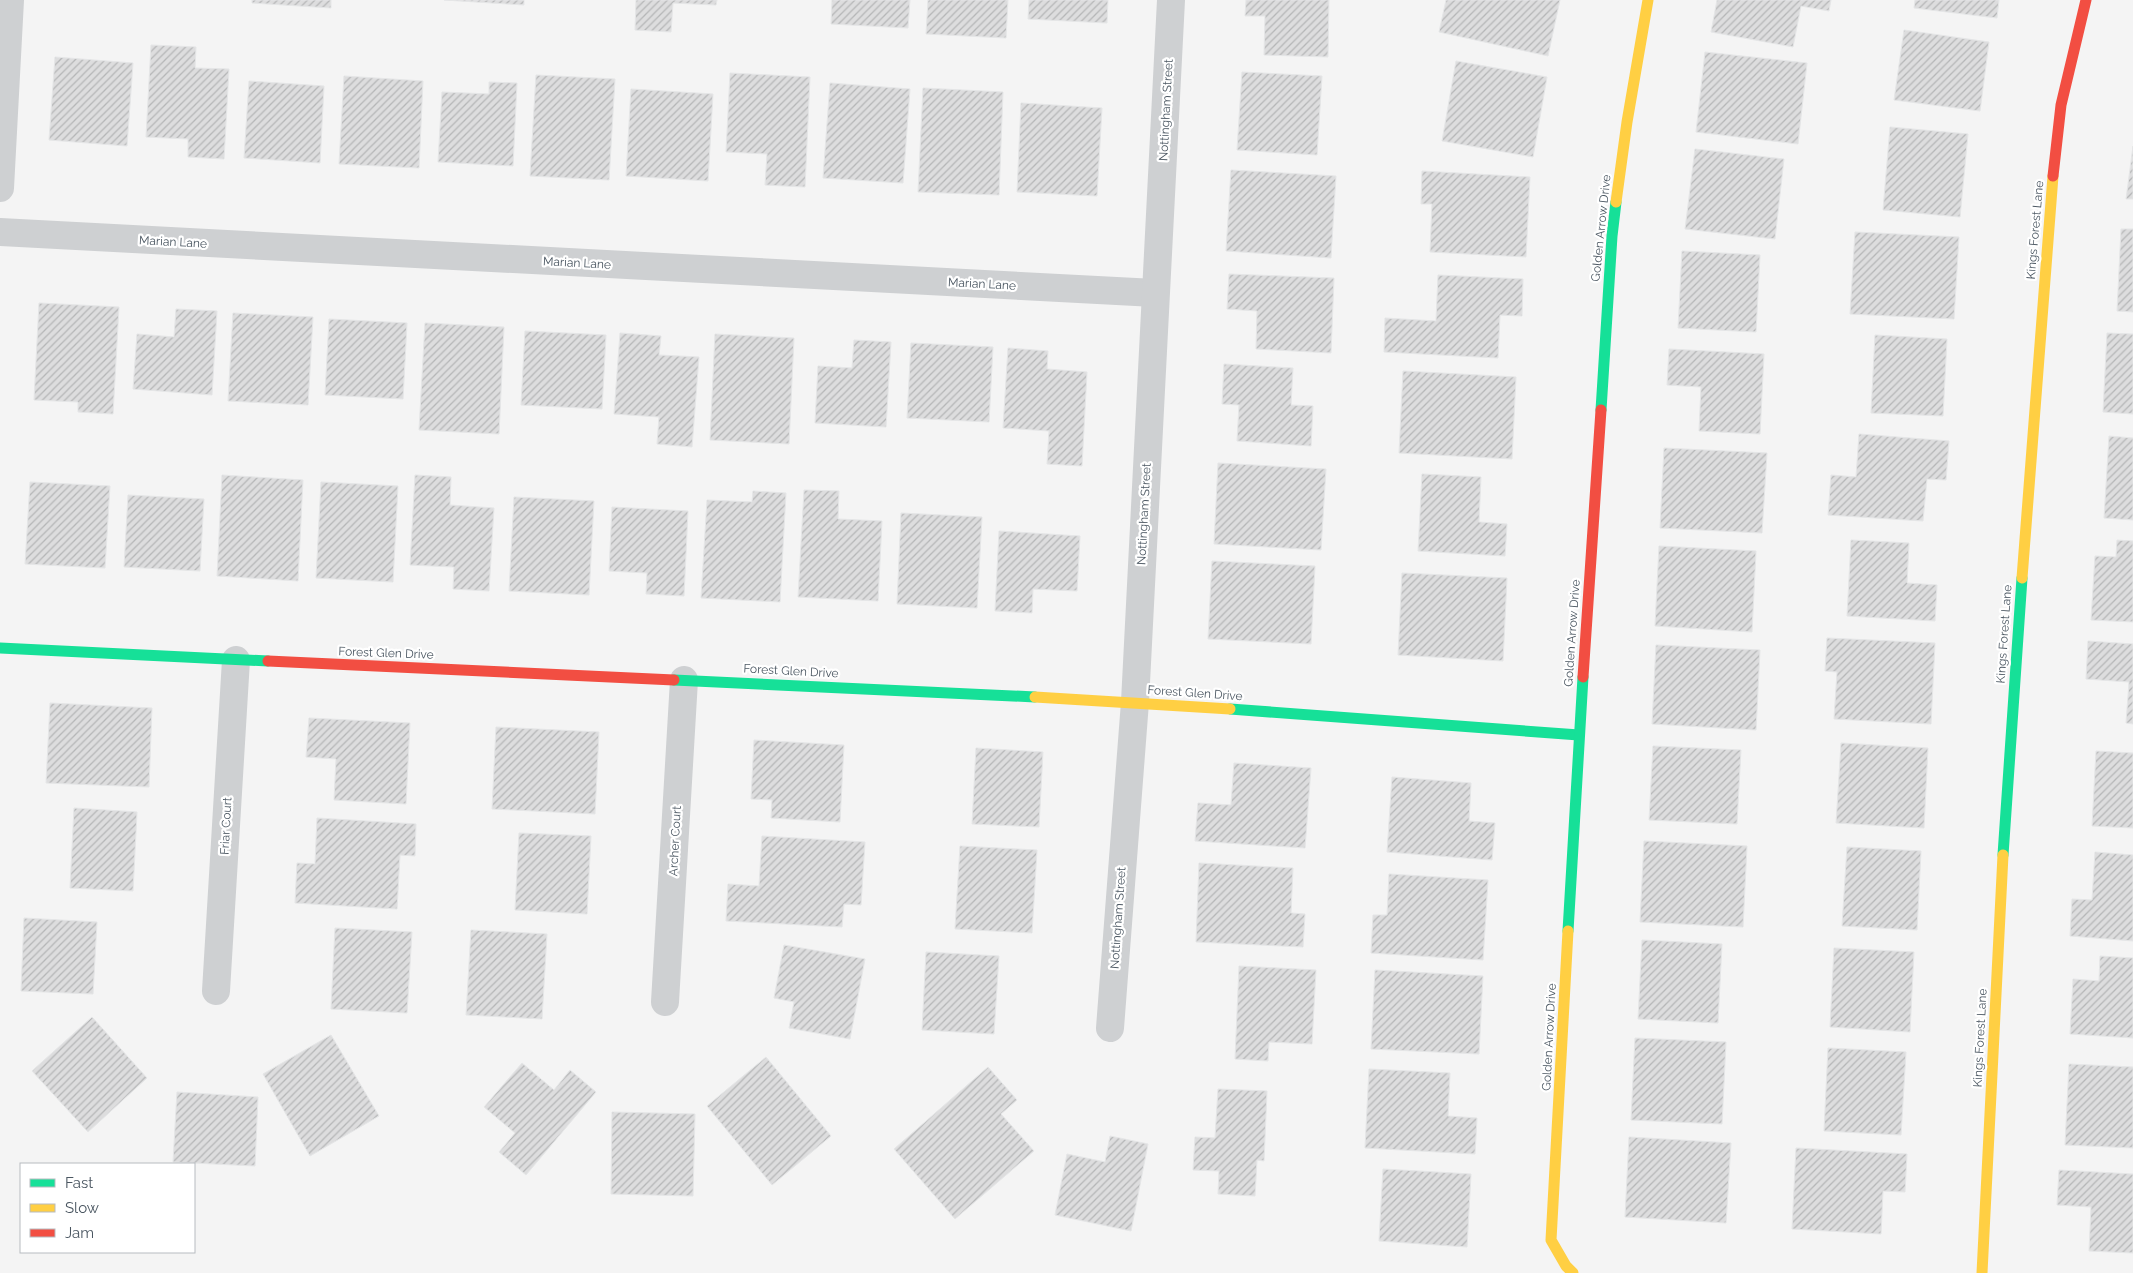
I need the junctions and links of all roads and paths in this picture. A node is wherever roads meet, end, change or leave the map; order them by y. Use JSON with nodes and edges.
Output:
{"nodes":[{"id":1,"x":10,"y":0,"type":"edge"},
{"id":2,"x":1171,"y":0,"type":"edge"},
{"id":3,"x":1648,"y":0,"type":"edge"},
{"id":4,"x":2086,"y":0,"type":"edge"},
{"id":5,"x":0,"y":188,"type":"edge"},
{"id":6,"x":0,"y":232,"type":"edge"},
{"id":7,"x":1155,"y":294,"type":"junction"},
{"id":8,"x":0,"y":648,"type":"edge"},
{"id":9,"x":236,"y":660,"type":"junction"},
{"id":10,"x":684,"y":680,"type":"junction"},
{"id":11,"x":1135,"y":702,"type":"junction"},
{"id":12,"x":1579,"y":735,"type":"junction"},
{"id":13,"x":216,"y":991,"type":"dead end"},
{"id":14,"x":666,"y":1002,"type":"dead end"},
{"id":15,"x":1110,"y":1028,"type":"dead end"},
{"id":16,"x":1569,"y":1269,"type":"edge"},
{"id":17,"x":1982,"y":1273,"type":"edge"}],
"edges":[{"from":1,"to":5,"type":"street"},
{"from":2,"to":7,"type":"street","name":"Nottingham Street"},
{"from":3,"to":12,"type":"street","name":"Golden Arrow Drive"},
{"from":4,"to":17,"type":"street","name":"Kings Forest Lane"},
{"from":6,"to":7,"type":"street","name":"Marian Lane"},
{"from":7,"to":11,"type":"street","name":"Nottingham Street"},
{"from":8,"to":9,"type":"street","name":"Forest Glen Drive"},
{"from":9,"to":10,"type":"street","name":"Forest Glen Drive"},
{"from":9,"to":13,"type":"street","name":"Friar Court"},
{"from":10,"to":11,"type":"street","name":"Forest Glen Drive"},
{"from":10,"to":14,"type":"street","name":"Archer Court"},
{"from":11,"to":12,"type":"street","name":"Forest Glen Drive"},
{"from":11,"to":15,"type":"street","name":"Nottingham Street"},
{"from":12,"to":16,"type":"street","name":"Golden Arrow Drive"}]}
